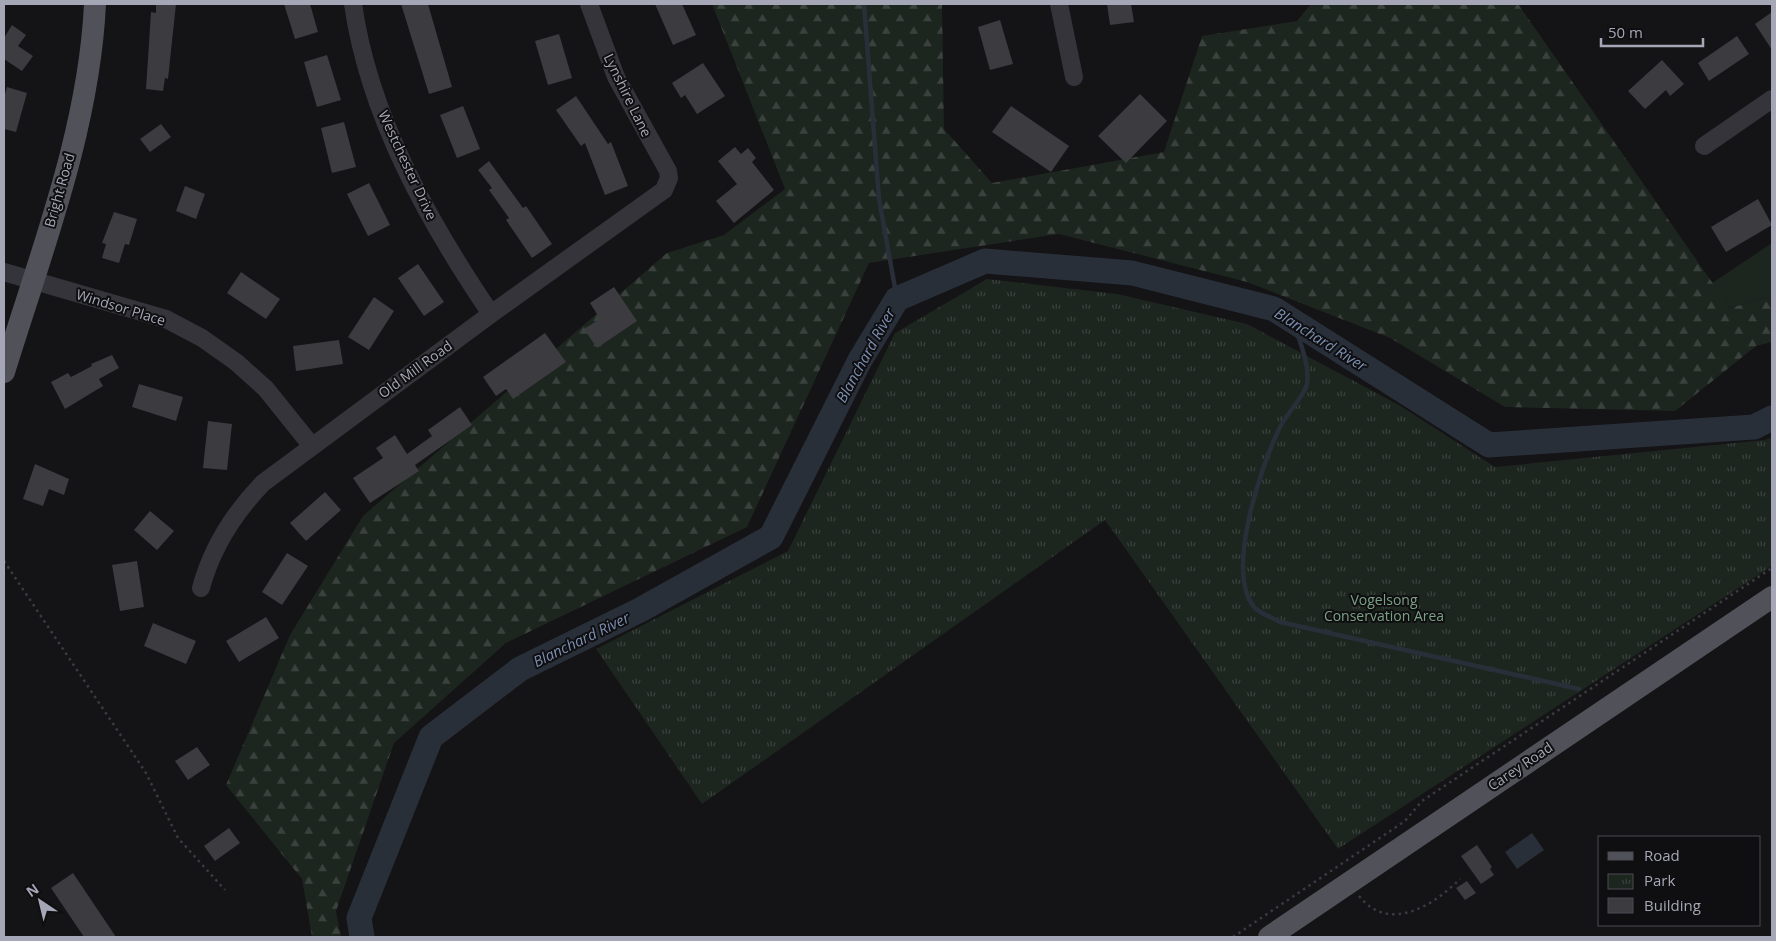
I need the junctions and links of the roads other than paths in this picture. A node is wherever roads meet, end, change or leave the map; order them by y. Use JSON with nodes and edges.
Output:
{"nodes":[{"id":1,"x":95,"y":4,"type":"edge"},
{"id":2,"x":353,"y":4,"type":"edge"},
{"id":3,"x":589,"y":4,"type":"edge"},
{"id":4,"x":1059,"y":4,"type":"edge"},
{"id":5,"x":1074,"y":77,"type":"dead end"},
{"id":6,"x":1772,"y":99,"type":"edge"},
{"id":7,"x":1704,"y":146,"type":"dead end"},
{"id":8,"x":667,"y":184,"type":"joint"},
{"id":9,"x":4,"y":272,"type":"edge"},
{"id":10,"x":32,"y":280,"type":"junction"},
{"id":11,"x":492,"y":314,"type":"junction"},
{"id":12,"x":4,"y":372,"type":"edge"},
{"id":13,"x":311,"y":445,"type":"junction"},
{"id":14,"x":201,"y":588,"type":"dead end"},
{"id":15,"x":1772,"y":597,"type":"edge"},
{"id":16,"x":1269,"y":937,"type":"edge"}],
"edges":[{"from":1,"to":10,"type":"main road","name":"Bright Road"},
{"from":2,"to":11,"type":"street","name":"Westchester Drive"},
{"from":3,"to":8,"type":"street","name":"Lynshire Lane"},
{"from":4,"to":5,"type":"street"},
{"from":6,"to":7,"type":"street"},
{"from":8,"to":11,"type":"street","name":"Old Mill Road"},
{"from":9,"to":10,"type":"street","name":"Windsor Place"},
{"from":10,"to":12,"type":"main road","name":"Bright Road"},
{"from":10,"to":13,"type":"street","name":"Windsor Place"},
{"from":11,"to":13,"type":"street","name":"Old Mill Road"},
{"from":13,"to":14,"type":"street","name":"Old Mill Road"},
{"from":15,"to":16,"type":"main road","name":"Carey Road"}]}
